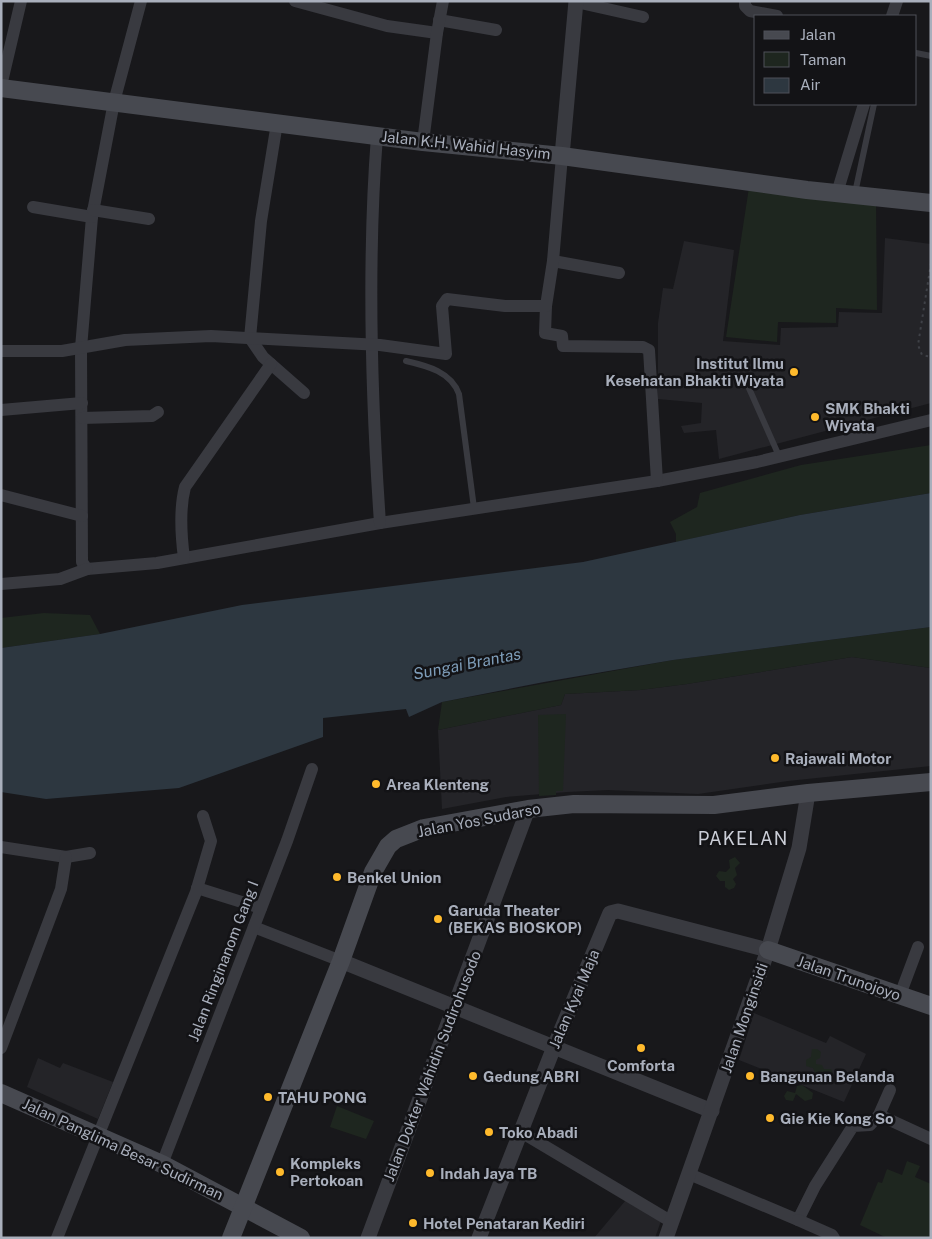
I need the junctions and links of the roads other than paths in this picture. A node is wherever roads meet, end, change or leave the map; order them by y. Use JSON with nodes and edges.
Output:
{"nodes":[{"id":1,"x":21,"y":1,"type":"edge"},
{"id":2,"x":141,"y":1,"type":"edge"},
{"id":3,"x":295,"y":1,"type":"edge"},
{"id":4,"x":443,"y":1,"type":"edge"},
{"id":5,"x":745,"y":1,"type":"edge"},
{"id":6,"x":896,"y":1,"type":"edge"},
{"id":7,"x":576,"y":2,"type":"edge"},
{"id":8,"x":315,"y":4,"type":"edge"},
{"id":9,"x":771,"y":15,"type":"edge"},
{"id":10,"x":892,"y":15,"type":"edge"},
{"id":11,"x":643,"y":17,"type":"dead end"},
{"id":12,"x":438,"y":27,"type":"junction"},
{"id":13,"x":496,"y":30,"type":"dead end"},
{"id":14,"x":917,"y":53,"type":"edge"},
{"id":15,"x":931,"y":56,"type":"edge"},
{"id":16,"x":1,"y":87,"type":"edge"},
{"id":17,"x":114,"y":102,"type":"junction"},
{"id":18,"x":864,"y":105,"type":"edge"},
{"id":19,"x":874,"y":105,"type":"edge"},
{"id":20,"x":278,"y":123,"type":"junction"},
{"id":21,"x":377,"y":136,"type":"junction"},
{"id":22,"x":423,"y":142,"type":"junction"},
{"id":23,"x":562,"y":156,"type":"junction"},
{"id":24,"x":836,"y":193,"type":"junction"},
{"id":25,"x":855,"y":195,"type":"junction"},
{"id":26,"x":931,"y":204,"type":"edge"},
{"id":27,"x":33,"y":207,"type":"dead end"},
{"id":28,"x":92,"y":213,"type":"junction"},
{"id":29,"x":149,"y":219,"type":"dead end"},
{"id":30,"x":553,"y":261,"type":"junction"},
{"id":31,"x":619,"y":272,"type":"dead end"},
{"id":32,"x":546,"y":306,"type":"junction"},
{"id":33,"x":250,"y":338,"type":"junction"},
{"id":34,"x":372,"y":346,"type":"junction"},
{"id":35,"x":81,"y":348,"type":"junction"},
{"id":36,"x":1,"y":351,"type":"edge"},
{"id":37,"x":406,"y":361,"type":"dead end"},
{"id":38,"x":271,"y":364,"type":"junction"},
{"id":39,"x":748,"y":386,"type":"dead end"},
{"id":40,"x":304,"y":393,"type":"dead end"},
{"id":41,"x":82,"y":403,"type":"junction"},
{"id":42,"x":1,"y":410,"type":"edge"},
{"id":43,"x":158,"y":412,"type":"dead end"},
{"id":44,"x":82,"y":418,"type":"junction"},
{"id":45,"x":931,"y":420,"type":"edge"},
{"id":46,"x":779,"y":456,"type":"junction"},
{"id":47,"x":657,"y":481,"type":"junction"},
{"id":48,"x":1,"y":495,"type":"edge"},
{"id":49,"x":474,"y":508,"type":"junction"},
{"id":50,"x":82,"y":516,"type":"junction"},
{"id":51,"x":380,"y":523,"type":"junction"},
{"id":52,"x":184,"y":558,"type":"junction"},
{"id":53,"x":87,"y":569,"type":"junction"},
{"id":54,"x":1,"y":584,"type":"edge"},
{"id":55,"x":312,"y":769,"type":"dead end"},
{"id":56,"x":931,"y":782,"type":"edge"},
{"id":57,"x":808,"y":793,"type":"junction"},
{"id":58,"x":528,"y":809,"type":"junction"},
{"id":59,"x":203,"y":816,"type":"dead end"},
{"id":60,"x":1,"y":847,"type":"edge"},
{"id":61,"x":90,"y":853,"type":"dead end"},
{"id":62,"x":66,"y":857,"type":"junction"},
{"id":63,"x":197,"y":888,"type":"junction"},
{"id":64,"x":261,"y":908,"type":"junction"},
{"id":65,"x":254,"y":928,"type":"junction"},
{"id":66,"x":918,"y":948,"type":"dead end"},
{"id":67,"x":768,"y":950,"type":"junction"},
{"id":68,"x":341,"y":961,"type":"junction"},
{"id":69,"x":900,"y":995,"type":"junction"},
{"id":70,"x":931,"y":1006,"type":"edge"},
{"id":71,"x":455,"y":1008,"type":"junction"},
{"id":72,"x":554,"y":1047,"type":"junction"},
{"id":73,"x":1,"y":1048,"type":"edge"},
{"id":74,"x":890,"y":1090,"type":"dead end"},
{"id":75,"x":1,"y":1093,"type":"edge"},
{"id":76,"x":712,"y":1111,"type":"junction"},
{"id":77,"x":879,"y":1115,"type":"junction"},
{"id":78,"x":521,"y":1132,"type":"junction"},
{"id":79,"x":97,"y":1134,"type":"junction"},
{"id":80,"x":931,"y":1139,"type":"edge"},
{"id":81,"x":162,"y":1164,"type":"junction"},
{"id":82,"x":690,"y":1174,"type":"junction"},
{"id":83,"x":244,"y":1207,"type":"junction"},
{"id":84,"x":798,"y":1220,"type":"junction"},
{"id":85,"x":672,"y":1222,"type":"junction"},
{"id":86,"x":836,"y":1237,"type":"edge"},
{"id":87,"x":57,"y":1238,"type":"edge"},
{"id":88,"x":231,"y":1238,"type":"edge"},
{"id":89,"x":301,"y":1238,"type":"edge"},
{"id":90,"x":368,"y":1238,"type":"edge"},
{"id":91,"x":479,"y":1238,"type":"edge"},
{"id":92,"x":666,"y":1238,"type":"edge"}],
"edges":[{"from":1,"to":16,"type":"street"},
{"from":2,"to":17,"type":"street"},
{"from":3,"to":8,"type":"street"},
{"from":4,"to":12,"type":"street"},
{"from":5,"to":9,"type":"street"},
{"from":6,"to":10,"type":"street"},
{"from":7,"to":11,"type":"street"},
{"from":7,"to":23,"type":"street"},
{"from":8,"to":12,"type":"street"},
{"from":12,"to":13,"type":"street"},
{"from":12,"to":22,"type":"street"},
{"from":14,"to":15,"type":"lane"},
{"from":16,"to":17,"type":"main road","name":"Jalan K.H. Wahid Hasyim"},
{"from":17,"to":20,"type":"main road","name":"Jalan K.H. Wahid Hasyim"},
{"from":17,"to":28,"type":"street"},
{"from":18,"to":24,"type":"street"},
{"from":19,"to":25,"type":"lane"},
{"from":20,"to":21,"type":"main road","name":"Jalan K.H. Wahid Hasyim"},
{"from":20,"to":33,"type":"street"},
{"from":21,"to":22,"type":"main road","name":"Jalan K.H. Wahid Hasyim"},
{"from":21,"to":34,"type":"street"},
{"from":22,"to":23,"type":"main road","name":"Jalan K.H. Wahid Hasyim"},
{"from":23,"to":24,"type":"main road","name":"Jalan K.H. Wahid Hasyim"},
{"from":23,"to":30,"type":"street"},
{"from":24,"to":25,"type":"main road","name":"Jalan K.H. Wahid Hasyim"},
{"from":25,"to":26,"type":"main road","name":"Jalan K.H. Wahid Hasyim"},
{"from":27,"to":28,"type":"street"},
{"from":28,"to":29,"type":"street"},
{"from":28,"to":35,"type":"street"},
{"from":30,"to":31,"type":"street"},
{"from":30,"to":32,"type":"street"},
{"from":32,"to":34,"type":"street"},
{"from":32,"to":47,"type":"street"},
{"from":33,"to":34,"type":"street"},
{"from":33,"to":35,"type":"street"},
{"from":33,"to":38,"type":"street"},
{"from":34,"to":51,"type":"street"},
{"from":35,"to":36,"type":"street"},
{"from":35,"to":41,"type":"street"},
{"from":37,"to":49,"type":"lane"},
{"from":38,"to":40,"type":"street"},
{"from":38,"to":52,"type":"street"},
{"from":39,"to":46,"type":"lane"},
{"from":41,"to":42,"type":"street"},
{"from":41,"to":44,"type":"street"},
{"from":43,"to":44,"type":"street"},
{"from":44,"to":50,"type":"street"},
{"from":45,"to":46,"type":"street"},
{"from":46,"to":47,"type":"street"},
{"from":47,"to":49,"type":"street"},
{"from":48,"to":50,"type":"street"},
{"from":49,"to":51,"type":"street"},
{"from":50,"to":53,"type":"street"},
{"from":51,"to":52,"type":"street"},
{"from":52,"to":53,"type":"street"},
{"from":53,"to":54,"type":"street"},
{"from":55,"to":64,"type":"street","name":"Jalan Ringinanom Gang I"},
{"from":56,"to":57,"type":"main road","name":"Jalan Yos Sudarso"},
{"from":57,"to":58,"type":"main road","name":"Jalan Yos Sudarso"},
{"from":57,"to":67,"type":"street","name":"Jalan Monginsidi"},
{"from":58,"to":68,"type":"main road","name":"Jalan Yos Sudarso"},
{"from":58,"to":71,"type":"street","name":"Jalan Dokter Wahidin Sudirohusodo"},
{"from":59,"to":63,"type":"street"},
{"from":60,"to":62,"type":"street"},
{"from":61,"to":62,"type":"street"},
{"from":62,"to":73,"type":"street"},
{"from":63,"to":64,"type":"street"},
{"from":63,"to":79,"type":"street"},
{"from":64,"to":65,"type":"street","name":"Jalan Ringinanom Gang I"},
{"from":65,"to":68,"type":"street"},
{"from":65,"to":81,"type":"street","name":"Jalan Ringinanom Gang I"},
{"from":66,"to":69,"type":"street"},
{"from":67,"to":69,"type":"main road","name":"Jalan Trunojoyo"},
{"from":67,"to":72,"type":"street","name":"Jalan Kyai Maja"},
{"from":67,"to":76,"type":"street","name":"Jalan Monginsidi"},
{"from":68,"to":71,"type":"street"},
{"from":68,"to":83,"type":"main road","name":"Jalan Yos Sudarso"},
{"from":69,"to":70,"type":"main road","name":"Jalan Trunojoyo"},
{"from":71,"to":72,"type":"street"},
{"from":71,"to":90,"type":"street","name":"Jalan Dokter Wahidin Sudirohusodo"},
{"from":72,"to":76,"type":"street"},
{"from":72,"to":78,"type":"street","name":"Jalan Kyai Maja"},
{"from":74,"to":77,"type":"street"},
{"from":75,"to":79,"type":"main road","name":"Jalan Panglima Besar Sudirman"},
{"from":76,"to":82,"type":"street","name":"Jalan Monginsidi"},
{"from":77,"to":80,"type":"street"},
{"from":77,"to":84,"type":"street"},
{"from":78,"to":85,"type":"street"},
{"from":78,"to":91,"type":"street","name":"Jalan Kyai Maja"},
{"from":79,"to":81,"type":"main road","name":"Jalan Panglima Besar Sudirman"},
{"from":79,"to":87,"type":"street"},
{"from":81,"to":83,"type":"main road","name":"Jalan Panglima Besar Sudirman"},
{"from":82,"to":84,"type":"street"},
{"from":82,"to":85,"type":"street","name":"Jalan Monginsidi"},
{"from":83,"to":88,"type":"main road","name":"Jalan Yos Sudarso"},
{"from":83,"to":89,"type":"main road","name":"Jalan Panglima Besar Sudirman"},
{"from":84,"to":86,"type":"street"},
{"from":85,"to":92,"type":"street","name":"Jalan Monginsidi"}]}
